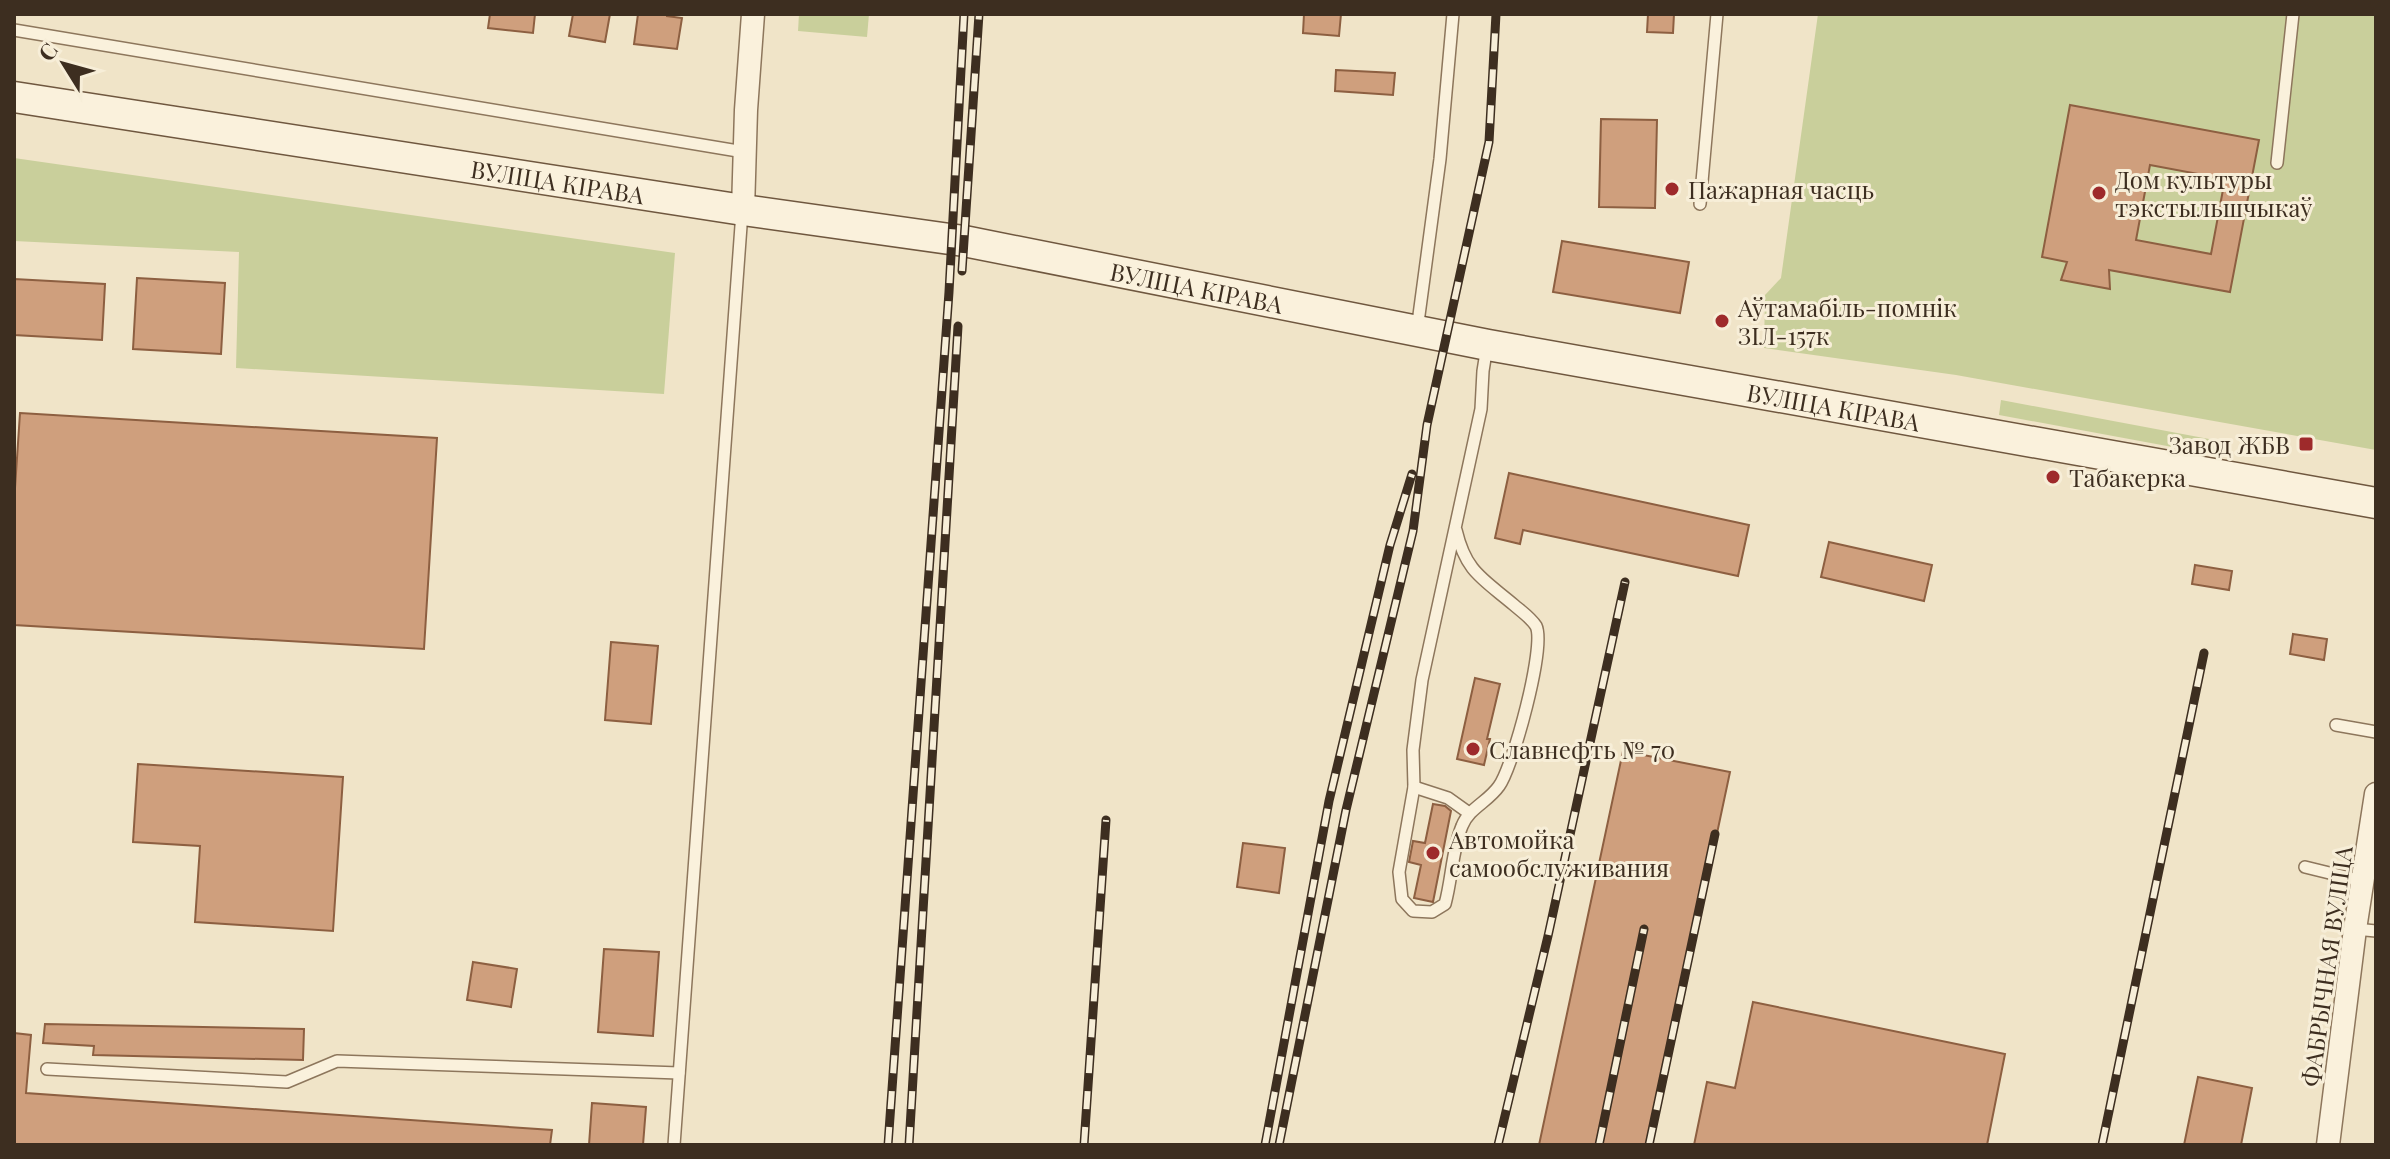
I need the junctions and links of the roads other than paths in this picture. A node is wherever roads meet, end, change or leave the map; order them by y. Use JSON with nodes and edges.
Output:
{"nodes":[{"id":1,"x":753,"y":14,"type":"edge"},
{"id":2,"x":1453,"y":14,"type":"edge"},
{"id":3,"x":1717,"y":14,"type":"edge"},
{"id":4,"x":2293,"y":14,"type":"edge"},
{"id":5,"x":14,"y":30,"type":"edge"},
{"id":6,"x":14,"y":97,"type":"edge"},
{"id":7,"x":744,"y":152,"type":"junction"},
{"id":8,"x":2277,"y":163,"type":"dead end"},
{"id":9,"x":1700,"y":204,"type":"dead end"},
{"id":10,"x":743,"y":210,"type":"junction"},
{"id":11,"x":1417,"y":331,"type":"junction"},
{"id":12,"x":1488,"y":345,"type":"junction"},
{"id":13,"x":2376,"y":503,"type":"edge"},
{"id":14,"x":1456,"y":530,"type":"junction"},
{"id":15,"x":2336,"y":725,"type":"dead end"},
{"id":16,"x":2376,"y":732,"type":"edge"},
{"id":17,"x":1414,"y":787,"type":"junction"},
{"id":18,"x":2376,"y":794,"type":"edge"},
{"id":19,"x":1469,"y":813,"type":"junction"},
{"id":20,"x":2305,"y":867,"type":"dead end"},
{"id":21,"x":2362,"y":881,"type":"junction"},
{"id":22,"x":2366,"y":930,"type":"edge"},
{"id":23,"x":47,"y":1069,"type":"dead end"},
{"id":24,"x":679,"y":1073,"type":"junction"},
{"id":25,"x":674,"y":1145,"type":"edge"},
{"id":26,"x":2328,"y":1145,"type":"edge"}],
"edges":[{"from":1,"to":7,"type":"street"},
{"from":2,"to":11,"type":"lane"},
{"from":3,"to":9,"type":"lane"},
{"from":4,"to":8,"type":"lane"},
{"from":5,"to":7,"type":"lane"},
{"from":6,"to":10,"type":"main road","name":"ВУЛІЦА КІРАВА"},
{"from":7,"to":10,"type":"street"},
{"from":10,"to":11,"type":"main road","name":"ВУЛІЦА КІРАВА"},
{"from":10,"to":24,"type":"lane"},
{"from":11,"to":12,"type":"main road","name":"ВУЛІЦА КІРАВА"},
{"from":12,"to":13,"type":"main road","name":"ВУЛІЦА КІРАВА"},
{"from":12,"to":14,"type":"lane"},
{"from":14,"to":17,"type":"lane"},
{"from":14,"to":19,"type":"lane"},
{"from":15,"to":16,"type":"lane"},
{"from":17,"to":19,"type":"lane"},
{"from":17,"to":19,"type":"lane"},
{"from":18,"to":21,"type":"street","name":"ФАБРЫЧНАЯ ВУЛІЦА"},
{"from":20,"to":21,"type":"lane"},
{"from":21,"to":22,"type":"street","name":"ФАБРЫЧНАЯ ВУЛІЦА"},
{"from":22,"to":26,"type":"street","name":"ФАБРЫЧНАЯ ВУЛІЦА"},
{"from":23,"to":24,"type":"lane"},
{"from":24,"to":25,"type":"lane"}]}
